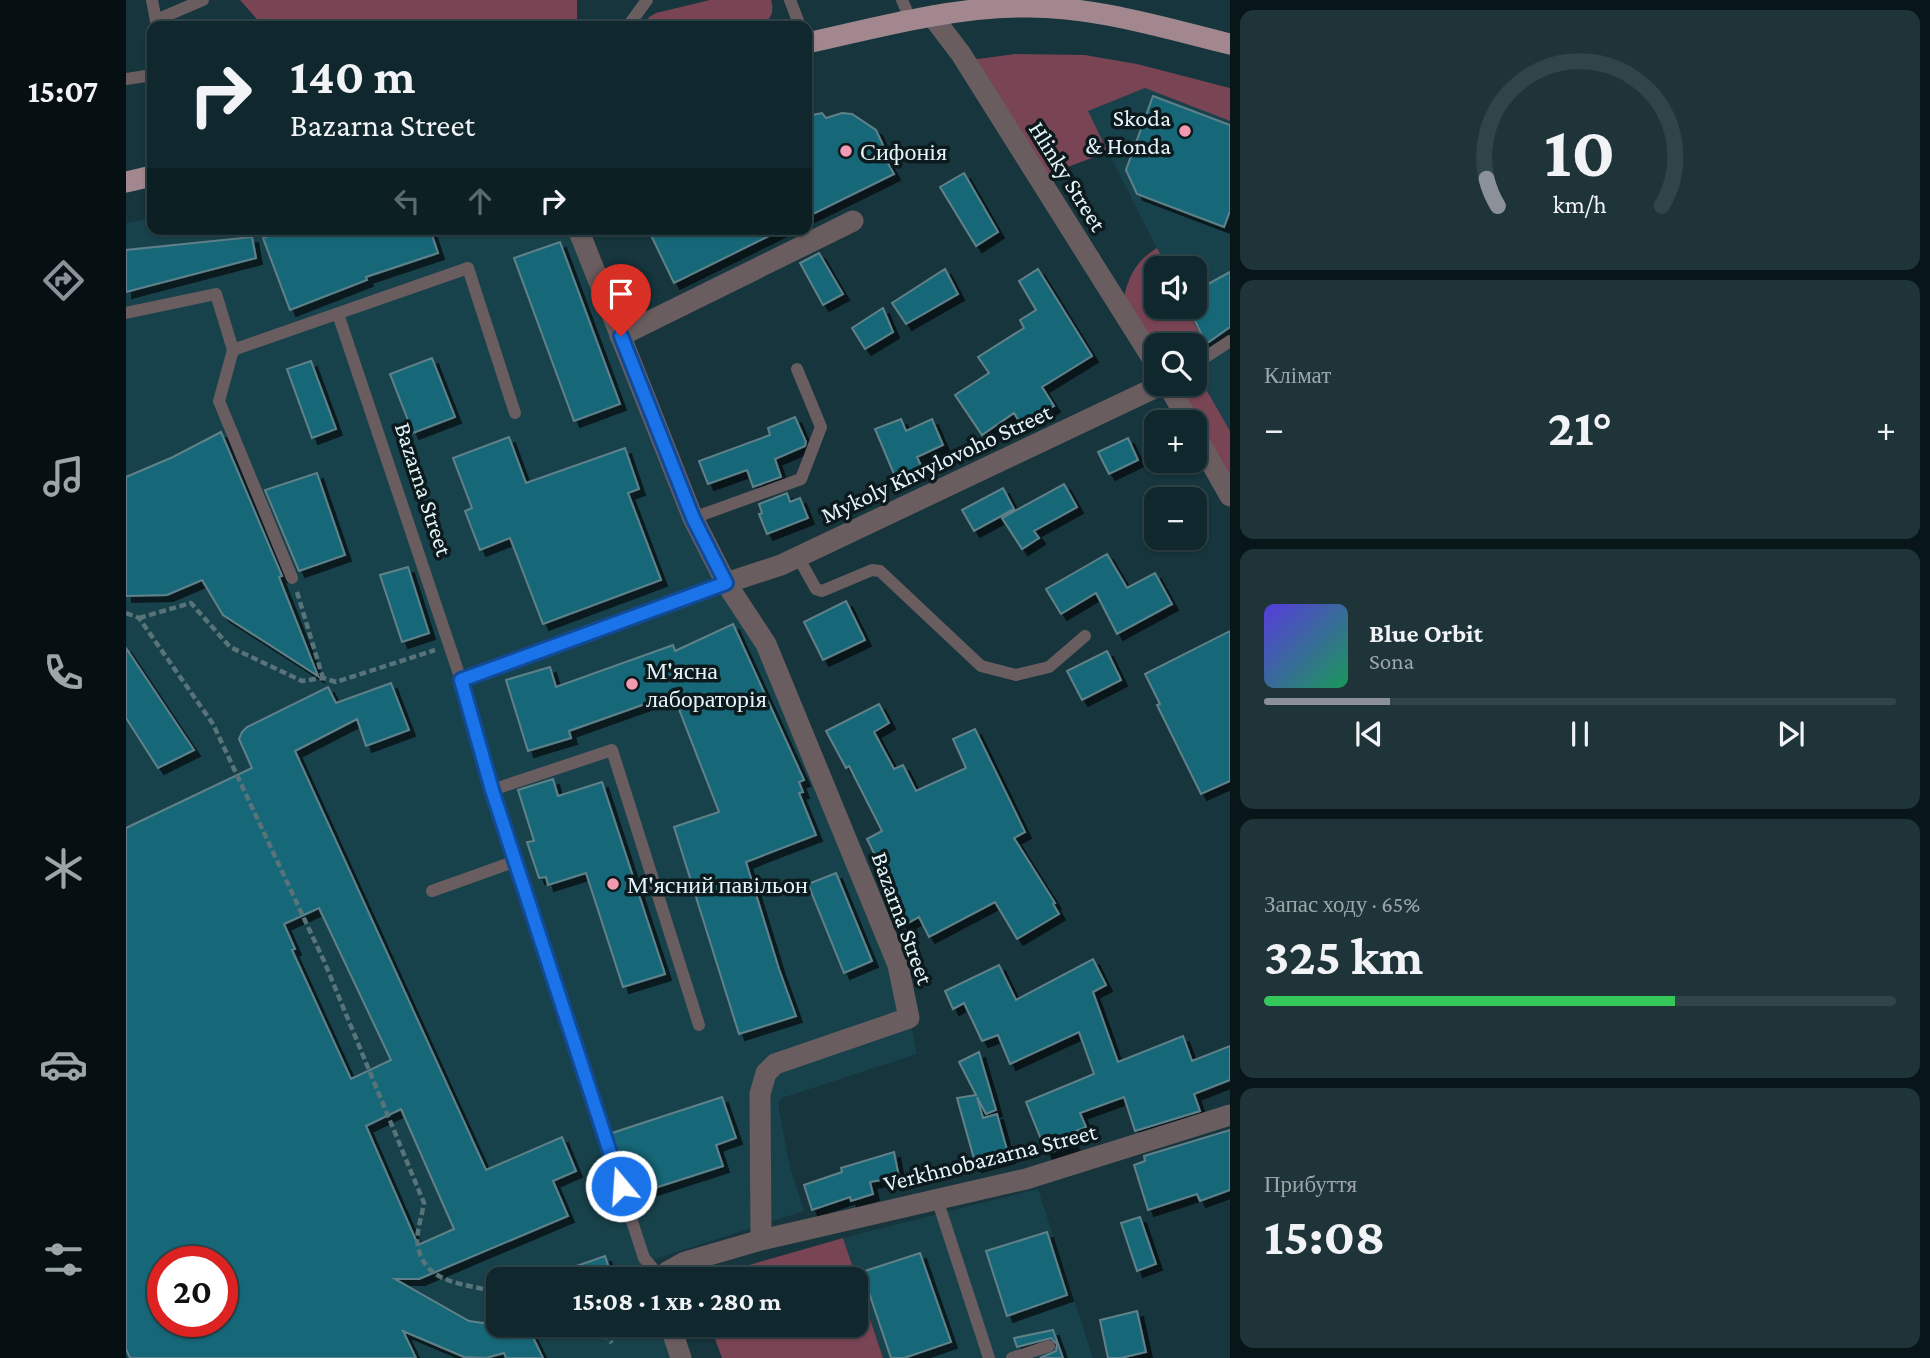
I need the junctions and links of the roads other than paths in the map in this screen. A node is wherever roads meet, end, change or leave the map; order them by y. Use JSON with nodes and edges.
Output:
{"nodes":[{"id":1,"x":152,"y":0,"type":"edge"},
{"id":2,"x":203,"y":0,"type":"edge"},
{"id":3,"x":646,"y":0,"type":"edge"},
{"id":4,"x":790,"y":0,"type":"edge"},
{"id":5,"x":902,"y":0,"type":"edge"},
{"id":6,"x":932,"y":16,"type":"junction"},
{"id":7,"x":157,"y":21,"type":"edge"},
{"id":8,"x":161,"y":21,"type":"edge"},
{"id":9,"x":631,"y":21,"type":"edge"},
{"id":10,"x":798,"y":21,"type":"edge"},
{"id":11,"x":911,"y":21,"type":"junction"},
{"id":12,"x":812,"y":42,"type":"edge"},
{"id":13,"x":1230,"y":44,"type":"edge"},
{"id":14,"x":147,"y":76,"type":"edge"},
{"id":15,"x":126,"y":79,"type":"edge"},
{"id":16,"x":147,"y":177,"type":"edge"},
{"id":17,"x":126,"y":182,"type":"edge"},
{"id":18,"x":853,"y":221,"type":"dead end"},
{"id":19,"x":580,"y":235,"type":"edge"},
{"id":20,"x":126,"y":313,"type":"edge"},
{"id":21,"x":338,"y":314,"type":"junction"},
{"id":22,"x":621,"y":336,"type":"junction"},
{"id":23,"x":1230,"y":341,"type":"edge"},
{"id":24,"x":1144,"y":345,"type":"edge"},
{"id":25,"x":233,"y":350,"type":"junction"},
{"id":26,"x":1207,"y":356,"type":"edge"},
{"id":27,"x":797,"y":369,"type":"dead end"},
{"id":28,"x":1144,"y":393,"type":"edge"},
{"id":29,"x":515,"y":414,"type":"dead end"},
{"id":30,"x":1207,"y":455,"type":"edge"},
{"id":31,"x":1230,"y":496,"type":"edge"},
{"id":32,"x":693,"y":518,"type":"junction"},
{"id":33,"x":798,"y":557,"type":"junction"},
{"id":34,"x":292,"y":578,"type":"road end"},
{"id":35,"x":726,"y":583,"type":"junction"},
{"id":36,"x":1085,"y":636,"type":"dead end"},
{"id":37,"x":461,"y":680,"type":"junction"},
{"id":38,"x":492,"y":790,"type":"junction"},
{"id":39,"x":516,"y":861,"type":"junction"},
{"id":40,"x":432,"y":891,"type":"dead end"},
{"id":41,"x":699,"y":1025,"type":"dead end"},
{"id":42,"x":1230,"y":1115,"type":"edge"},
{"id":43,"x":937,"y":1199,"type":"junction"},
{"id":44,"x":761,"y":1240,"type":"junction"},
{"id":45,"x":652,"y":1267,"type":"edge"},
{"id":46,"x":676,"y":1267,"type":"edge"},
{"id":47,"x":674,"y":1337,"type":"edge"},
{"id":48,"x":1049,"y":1346,"type":"dead end"},
{"id":49,"x":681,"y":1358,"type":"edge"},
{"id":50,"x":989,"y":1358,"type":"edge"},
{"id":51,"x":1012,"y":1358,"type":"edge"}],
"edges":[{"from":1,"to":7,"type":"lane"},
{"from":2,"to":8,"type":"lane"},
{"from":3,"to":9,"type":"lane"},
{"from":4,"to":10,"type":"lane"},
{"from":5,"to":11,"type":"lane"},
{"from":6,"to":11,"type":"main road"},
{"from":6,"to":13,"type":"main road"},
{"from":6,"to":24,"type":"street","name":"Hlinky Street"},
{"from":11,"to":12,"type":"main road"},
{"from":14,"to":15,"type":"lane"},
{"from":16,"to":17,"type":"main road"},
{"from":18,"to":22,"type":"street"},
{"from":19,"to":22,"type":"street","name":"Bazarna Street"},
{"from":20,"to":25,"type":"lane"},
{"from":21,"to":25,"type":"lane"},
{"from":21,"to":29,"type":"lane"},
{"from":21,"to":37,"type":"lane","name":"Bazarna Street"},
{"from":22,"to":32,"type":"street","name":"Bazarna Street"},
{"from":23,"to":26,"type":"lane"},
{"from":25,"to":34,"type":"lane"},
{"from":27,"to":32,"type":"lane"},
{"from":28,"to":33,"type":"street","name":"Mykoly Khvylovoho Street"},
{"from":30,"to":31,"type":"street"},
{"from":32,"to":35,"type":"street","name":"Bazarna Street"},
{"from":33,"to":35,"type":"street","name":"Mykoly Khvylovoho Street"},
{"from":33,"to":36,"type":"lane"},
{"from":35,"to":37,"type":"lane"},
{"from":35,"to":44,"type":"street","name":"Bazarna Street"},
{"from":37,"to":38,"type":"lane","name":"Bazarna Street"},
{"from":38,"to":39,"type":"lane","name":"Bazarna Street"},
{"from":38,"to":41,"type":"lane"},
{"from":39,"to":40,"type":"lane"},
{"from":39,"to":45,"type":"lane","name":"Bazarna Street"},
{"from":42,"to":43,"type":"street","name":"Verkhnobazarna Street"},
{"from":43,"to":44,"type":"street","name":"Verkhnobazarna Street"},
{"from":43,"to":50,"type":"lane"},
{"from":44,"to":46,"type":"street","name":"Verkhnobazarna Street"},
{"from":47,"to":49,"type":"street"},
{"from":48,"to":51,"type":"lane"}]}
